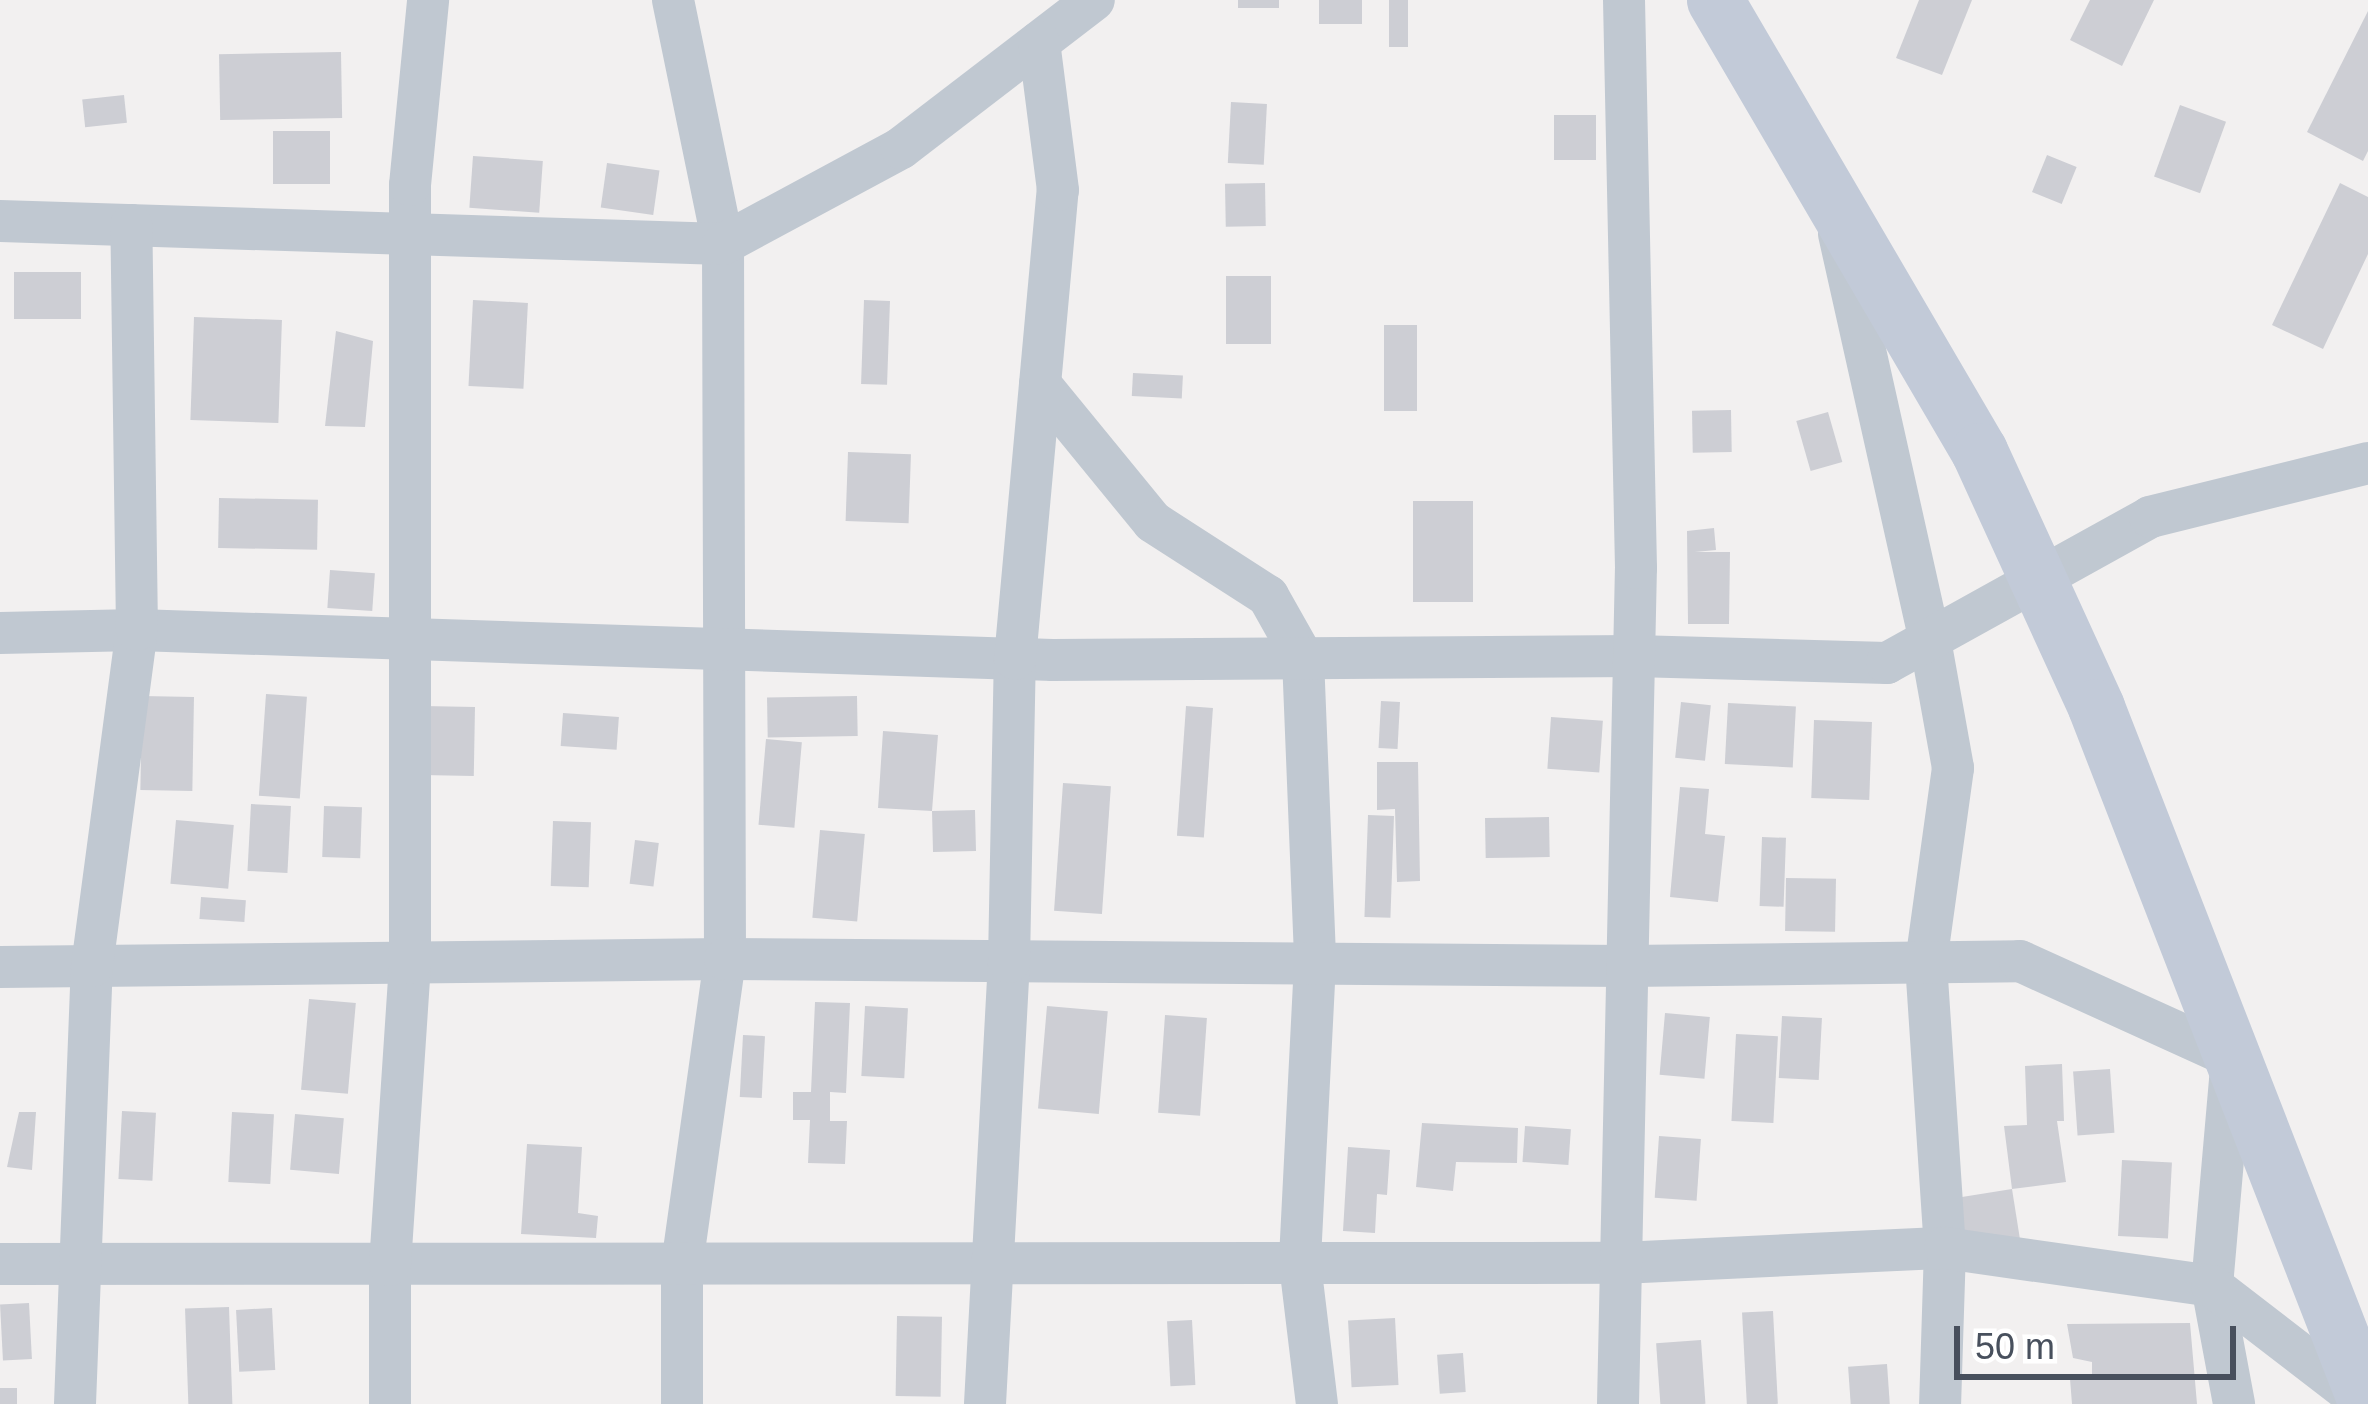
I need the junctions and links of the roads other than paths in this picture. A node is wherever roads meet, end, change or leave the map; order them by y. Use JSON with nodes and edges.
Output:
{"nodes":[{"id":1,"x":428,"y":0,"type":"edge"},
{"id":2,"x":673,"y":0,"type":"edge"},
{"id":3,"x":1094,"y":0,"type":"edge"},
{"id":4,"x":1624,"y":0,"type":"edge"},
{"id":5,"x":1715,"y":0,"type":"edge"},
{"id":6,"x":1040,"y":42,"type":"junction"},
{"id":7,"x":1830,"y":192,"type":"junction"},
{"id":8,"x":0,"y":221,"type":"edge"},
{"id":9,"x":131,"y":225,"type":"junction"},
{"id":10,"x":410,"y":230,"type":"junction"},
{"id":11,"x":723,"y":244,"type":"junction"},
{"id":12,"x":1040,"y":384,"type":"junction"},
{"id":13,"x":2368,"y":463,"type":"edge"},
{"id":14,"x":2036,"y":580,"type":"junction"},
{"id":15,"x":137,"y":630,"type":"junction"},
{"id":16,"x":0,"y":633,"type":"edge"},
{"id":17,"x":411,"y":639,"type":"junction"},
{"id":18,"x":1930,"y":640,"type":"junction"},
{"id":19,"x":724,"y":650,"type":"junction"},
{"id":20,"x":1635,"y":656,"type":"junction"},
{"id":21,"x":1303,"y":658,"type":"junction"},
{"id":22,"x":1015,"y":659,"type":"junction"},
{"id":23,"x":725,"y":959,"type":"junction"},
{"id":24,"x":1009,"y":962,"type":"junction"},
{"id":25,"x":410,"y":963,"type":"junction"},
{"id":26,"x":1315,"y":963,"type":"junction"},
{"id":27,"x":1926,"y":963,"type":"junction"},
{"id":28,"x":92,"y":966,"type":"junction"},
{"id":29,"x":1628,"y":966,"type":"junction"},
{"id":30,"x":0,"y":967,"type":"edge"},
{"id":31,"x":2232,"y":1058,"type":"junction"},
{"id":32,"x":1945,"y":1248,"type":"junction"},
{"id":33,"x":1621,"y":1263,"type":"junction"},
{"id":34,"x":0,"y":1264,"type":"edge"},
{"id":35,"x":80,"y":1264,"type":"junction"},
{"id":36,"x":988,"y":1264,"type":"junction"},
{"id":37,"x":1300,"y":1264,"type":"junction"},
{"id":38,"x":390,"y":1265,"type":"junction"},
{"id":39,"x":682,"y":1265,"type":"junction"},
{"id":40,"x":2212,"y":1286,"type":"junction"},
{"id":41,"x":75,"y":1404,"type":"edge"},
{"id":42,"x":390,"y":1404,"type":"edge"},
{"id":43,"x":682,"y":1404,"type":"edge"},
{"id":44,"x":985,"y":1404,"type":"edge"},
{"id":45,"x":1317,"y":1404,"type":"edge"},
{"id":46,"x":1618,"y":1404,"type":"edge"},
{"id":47,"x":1940,"y":1404,"type":"edge"},
{"id":48,"x":2234,"y":1404,"type":"edge"},
{"id":49,"x":2366,"y":1404,"type":"edge"}],
"edges":[{"from":1,"to":10,"type":"street"},
{"from":2,"to":11,"type":"street"},
{"from":3,"to":6,"type":"street"},
{"from":4,"to":20,"type":"street"},
{"from":5,"to":7,"type":"main road"},
{"from":6,"to":11,"type":"street"},
{"from":6,"to":12,"type":"street"},
{"from":7,"to":14,"type":"main road"},
{"from":7,"to":18,"type":"street"},
{"from":8,"to":9,"type":"street"},
{"from":9,"to":10,"type":"street"},
{"from":9,"to":15,"type":"street"},
{"from":10,"to":11,"type":"street"},
{"from":10,"to":17,"type":"street"},
{"from":11,"to":19,"type":"street"},
{"from":12,"to":21,"type":"street"},
{"from":12,"to":22,"type":"street"},
{"from":13,"to":14,"type":"street"},
{"from":14,"to":18,"type":"street"},
{"from":14,"to":31,"type":"main road"},
{"from":15,"to":16,"type":"street"},
{"from":15,"to":17,"type":"street"},
{"from":15,"to":28,"type":"street"},
{"from":17,"to":19,"type":"street"},
{"from":17,"to":25,"type":"street"},
{"from":18,"to":20,"type":"street"},
{"from":18,"to":27,"type":"street"},
{"from":19,"to":22,"type":"street"},
{"from":19,"to":23,"type":"street"},
{"from":20,"to":21,"type":"street"},
{"from":20,"to":29,"type":"street"},
{"from":21,"to":22,"type":"street"},
{"from":21,"to":26,"type":"street"},
{"from":22,"to":24,"type":"street"},
{"from":23,"to":24,"type":"street"},
{"from":23,"to":25,"type":"street"},
{"from":23,"to":39,"type":"street"},
{"from":24,"to":26,"type":"street"},
{"from":24,"to":36,"type":"street"},
{"from":25,"to":28,"type":"street"},
{"from":25,"to":38,"type":"street"},
{"from":26,"to":29,"type":"street"},
{"from":26,"to":37,"type":"street"},
{"from":27,"to":29,"type":"street"},
{"from":27,"to":31,"type":"street"},
{"from":27,"to":32,"type":"street"},
{"from":28,"to":30,"type":"street"},
{"from":28,"to":35,"type":"street"},
{"from":29,"to":33,"type":"street"},
{"from":31,"to":40,"type":"street"},
{"from":31,"to":49,"type":"main road"},
{"from":32,"to":33,"type":"street"},
{"from":32,"to":40,"type":"street"},
{"from":32,"to":47,"type":"street"},
{"from":33,"to":37,"type":"street"},
{"from":33,"to":46,"type":"street"},
{"from":34,"to":35,"type":"street"},
{"from":35,"to":38,"type":"street"},
{"from":35,"to":41,"type":"street"},
{"from":36,"to":37,"type":"street"},
{"from":36,"to":39,"type":"street"},
{"from":36,"to":44,"type":"street"},
{"from":37,"to":45,"type":"street"},
{"from":38,"to":39,"type":"street"},
{"from":38,"to":42,"type":"street"},
{"from":39,"to":43,"type":"street"},
{"from":40,"to":48,"type":"street"},
{"from":40,"to":49,"type":"street"}]}
